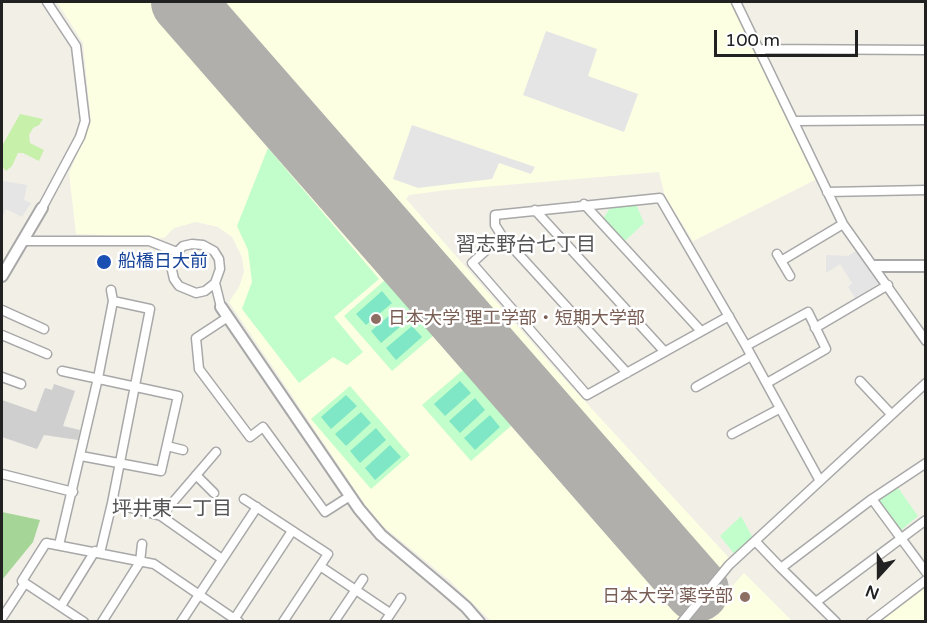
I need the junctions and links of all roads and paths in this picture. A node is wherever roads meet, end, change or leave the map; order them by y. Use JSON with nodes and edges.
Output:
{"nodes":[{"id":1,"x":47,"y":2,"type":"edge"},
{"id":2,"x":736,"y":2,"type":"edge"},
{"id":3,"x":760,"y":49,"type":"junction"},
{"id":4,"x":926,"y":50,"type":"edge"},
{"id":5,"x":926,"y":120,"type":"edge"},
{"id":6,"x":794,"y":121,"type":"junction"},
{"id":7,"x":926,"y":190,"type":"edge"},
{"id":8,"x":827,"y":192,"type":"junction"},
{"id":9,"x":584,"y":204,"type":"junction"},
{"id":10,"x":42,"y":208,"type":"joint"},
{"id":11,"x":535,"y":210,"type":"junction"},
{"id":12,"x":843,"y":224,"type":"junction"},
{"id":13,"x":502,"y":236,"type":"junction"},
{"id":14,"x":24,"y":241,"type":"junction"},
{"id":15,"x":177,"y":252,"type":"junction"},
{"id":16,"x":875,"y":266,"type":"junction"},
{"id":17,"x":926,"y":266,"type":"edge"},
{"id":18,"x":2,"y":276,"type":"edge"},
{"id":19,"x":790,"y":276,"type":"dead end"},
{"id":20,"x":215,"y":283,"type":"junction"},
{"id":21,"x":888,"y":285,"type":"junction"},
{"id":22,"x":111,"y":290,"type":"dead end"},
{"id":23,"x":205,"y":291,"type":"junction"},
{"id":24,"x":112,"y":301,"type":"junction"},
{"id":25,"x":221,"y":307,"type":"junction"},
{"id":26,"x":2,"y":310,"type":"edge"},
{"id":27,"x":729,"y":316,"type":"junction"},
{"id":28,"x":228,"y":317,"type":"junction"},
{"id":29,"x":815,"y":328,"type":"junction"},
{"id":30,"x":44,"y":329,"type":"dead end"},
{"id":31,"x":701,"y":331,"type":"junction"},
{"id":32,"x":2,"y":334,"type":"edge"},
{"id":33,"x":926,"y":341,"type":"edge"},
{"id":34,"x":746,"y":346,"type":"junction"},
{"id":35,"x":664,"y":351,"type":"junction"},
{"id":36,"x":46,"y":354,"type":"dead end"},
{"id":37,"x":751,"y":356,"type":"junction"},
{"id":38,"x":62,"y":371,"type":"dead end"},
{"id":39,"x":627,"y":373,"type":"junction"},
{"id":40,"x":2,"y":377,"type":"edge"},
{"id":41,"x":98,"y":378,"type":"junction"},
{"id":42,"x":860,"y":381,"type":"dead end"},
{"id":43,"x":766,"y":383,"type":"junction"},
{"id":44,"x":926,"y":383,"type":"edge"},
{"id":45,"x":21,"y":384,"type":"dead end"},
{"id":46,"x":135,"y":386,"type":"junction"},
{"id":47,"x":696,"y":387,"type":"dead end"},
{"id":48,"x":779,"y":409,"type":"junction"},
{"id":49,"x":891,"y":414,"type":"junction"},
{"id":50,"x":732,"y":434,"type":"dead end"},
{"id":51,"x":167,"y":446,"type":"junction"},
{"id":52,"x":183,"y":450,"type":"dead end"},
{"id":53,"x":216,"y":452,"type":"dead end"},
{"id":54,"x":81,"y":456,"type":"junction"},
{"id":55,"x":926,"y":463,"type":"edge"},
{"id":56,"x":120,"y":464,"type":"junction"},
{"id":57,"x":2,"y":474,"type":"edge"},
{"id":58,"x":196,"y":475,"type":"junction"},
{"id":59,"x":820,"y":481,"type":"junction"},
{"id":60,"x":73,"y":492,"type":"junction"},
{"id":61,"x":214,"y":493,"type":"dead end"},
{"id":62,"x":350,"y":496,"type":"junction"},
{"id":63,"x":244,"y":499,"type":"dead end"},
{"id":64,"x":872,"y":499,"type":"junction"},
{"id":65,"x":112,"y":503,"type":"junction"},
{"id":66,"x":257,"y":507,"type":"junction"},
{"id":67,"x":161,"y":516,"type":"junction"},
{"id":68,"x":926,"y":520,"type":"edge"},
{"id":69,"x":292,"y":531,"type":"junction"},
{"id":70,"x":901,"y":537,"type":"junction"},
{"id":71,"x":142,"y":544,"type":"dead end"},
{"id":72,"x":758,"y":544,"type":"dead end"},
{"id":73,"x":59,"y":545,"type":"junction"},
{"id":74,"x":98,"y":552,"type":"junction"},
{"id":75,"x":222,"y":559,"type":"junction"},
{"id":76,"x":140,"y":562,"type":"junction"},
{"id":77,"x":320,"y":566,"type":"junction"},
{"id":78,"x":781,"y":568,"type":"junction"},
{"id":79,"x":926,"y":572,"type":"edge"},
{"id":80,"x":363,"y":579,"type":"dead end"},
{"id":81,"x":926,"y":580,"type":"edge"},
{"id":82,"x":25,"y":583,"type":"junction"},
{"id":83,"x":355,"y":590,"type":"junction"},
{"id":84,"x":198,"y":594,"type":"junction"},
{"id":85,"x":401,"y":598,"type":"dead end"},
{"id":86,"x":816,"y":602,"type":"junction"},
{"id":87,"x":61,"y":606,"type":"junction"},
{"id":88,"x":390,"y":613,"type":"junction"},
{"id":89,"x":2,"y":618,"type":"edge"},
{"id":90,"x":236,"y":620,"type":"edge"},
{"id":91,"x":84,"y":621,"type":"edge"},
{"id":92,"x":102,"y":621,"type":"edge"},
{"id":93,"x":181,"y":621,"type":"edge"},
{"id":94,"x":283,"y":621,"type":"edge"},
{"id":95,"x":334,"y":621,"type":"edge"},
{"id":96,"x":385,"y":621,"type":"edge"},
{"id":97,"x":479,"y":621,"type":"edge"},
{"id":98,"x":682,"y":621,"type":"edge"},
{"id":99,"x":836,"y":621,"type":"edge"},
{"id":100,"x":871,"y":621,"type":"edge"}],
"edges":[{"from":1,"to":10,"type":"street"},
{"from":2,"to":3,"type":"street"},
{"from":3,"to":4,"type":"street"},
{"from":3,"to":6,"type":"street"},
{"from":5,"to":6,"type":"street"},
{"from":6,"to":8,"type":"street"},
{"from":7,"to":8,"type":"street"},
{"from":8,"to":12,"type":"street"},
{"from":9,"to":11,"type":"street"},
{"from":9,"to":27,"type":"street"},
{"from":9,"to":31,"type":"street"},
{"from":10,"to":14,"type":"street"},
{"from":11,"to":13,"type":"street"},
{"from":11,"to":35,"type":"street"},
{"from":12,"to":16,"type":"street"},
{"from":12,"to":19,"type":"street"},
{"from":13,"to":39,"type":"street"},
{"from":13,"to":39,"type":"street"},
{"from":14,"to":15,"type":"street"},
{"from":14,"to":18,"type":"street"},
{"from":15,"to":20,"type":"street"},
{"from":15,"to":23,"type":"street"},
{"from":16,"to":17,"type":"street"},
{"from":16,"to":21,"type":"street"},
{"from":20,"to":23,"type":"street"},
{"from":20,"to":25,"type":"street"},
{"from":21,"to":29,"type":"street"},
{"from":21,"to":33,"type":"street"},
{"from":22,"to":24,"type":"street"},
{"from":23,"to":25,"type":"street"},
{"from":24,"to":41,"type":"street"},
{"from":24,"to":46,"type":"street"},
{"from":25,"to":28,"type":"street"},
{"from":26,"to":30,"type":"street"},
{"from":27,"to":31,"type":"street"},
{"from":27,"to":34,"type":"street"},
{"from":28,"to":62,"type":"street"},
{"from":28,"to":62,"type":"street"},
{"from":29,"to":34,"type":"street"},
{"from":29,"to":43,"type":"street"},
{"from":31,"to":35,"type":"street"},
{"from":32,"to":36,"type":"street"},
{"from":34,"to":37,"type":"street"},
{"from":35,"to":39,"type":"street"},
{"from":37,"to":43,"type":"street"},
{"from":37,"to":47,"type":"street"},
{"from":38,"to":41,"type":"street"},
{"from":40,"to":45,"type":"street"},
{"from":41,"to":46,"type":"street"},
{"from":41,"to":54,"type":"street"},
{"from":42,"to":49,"type":"street"},
{"from":43,"to":48,"type":"street"},
{"from":44,"to":49,"type":"street"},
{"from":46,"to":51,"type":"street"},
{"from":46,"to":56,"type":"street"},
{"from":48,"to":50,"type":"street"},
{"from":48,"to":59,"type":"street"},
{"from":49,"to":59,"type":"street"},
{"from":51,"to":52,"type":"street"},
{"from":51,"to":56,"type":"street"},
{"from":53,"to":58,"type":"street"},
{"from":54,"to":56,"type":"street"},
{"from":54,"to":60,"type":"street"},
{"from":55,"to":64,"type":"street"},
{"from":56,"to":65,"type":"street"},
{"from":57,"to":60,"type":"street"},
{"from":58,"to":61,"type":"street"},
{"from":58,"to":67,"type":"street"},
{"from":59,"to":98,"type":"street"},
{"from":60,"to":73,"type":"street"},
{"from":62,"to":97,"type":"street"},
{"from":63,"to":66,"type":"street"},
{"from":64,"to":70,"type":"street"},
{"from":64,"to":78,"type":"street"},
{"from":65,"to":67,"type":"street"},
{"from":65,"to":74,"type":"street"},
{"from":66,"to":69,"type":"street"},
{"from":66,"to":75,"type":"street"},
{"from":67,"to":75,"type":"street"},
{"from":68,"to":70,"type":"street"},
{"from":69,"to":77,"type":"street"},
{"from":69,"to":90,"type":"street"},
{"from":70,"to":79,"type":"street"},
{"from":70,"to":86,"type":"street"},
{"from":71,"to":76,"type":"street"},
{"from":72,"to":78,"type":"street"},
{"from":73,"to":74,"type":"street"},
{"from":73,"to":82,"type":"street"},
{"from":74,"to":76,"type":"street"},
{"from":74,"to":87,"type":"street"},
{"from":75,"to":84,"type":"street"},
{"from":76,"to":84,"type":"street"},
{"from":76,"to":92,"type":"street"},
{"from":77,"to":83,"type":"street"},
{"from":77,"to":94,"type":"street"},
{"from":78,"to":86,"type":"street"},
{"from":80,"to":83,"type":"street"},
{"from":81,"to":100,"type":"street"},
{"from":82,"to":87,"type":"street"},
{"from":82,"to":89,"type":"street"},
{"from":83,"to":88,"type":"street"},
{"from":83,"to":95,"type":"street"},
{"from":84,"to":90,"type":"street"},
{"from":84,"to":93,"type":"street"},
{"from":85,"to":88,"type":"street"},
{"from":86,"to":99,"type":"street"},
{"from":87,"to":91,"type":"street"},
{"from":88,"to":96,"type":"street"}]}
